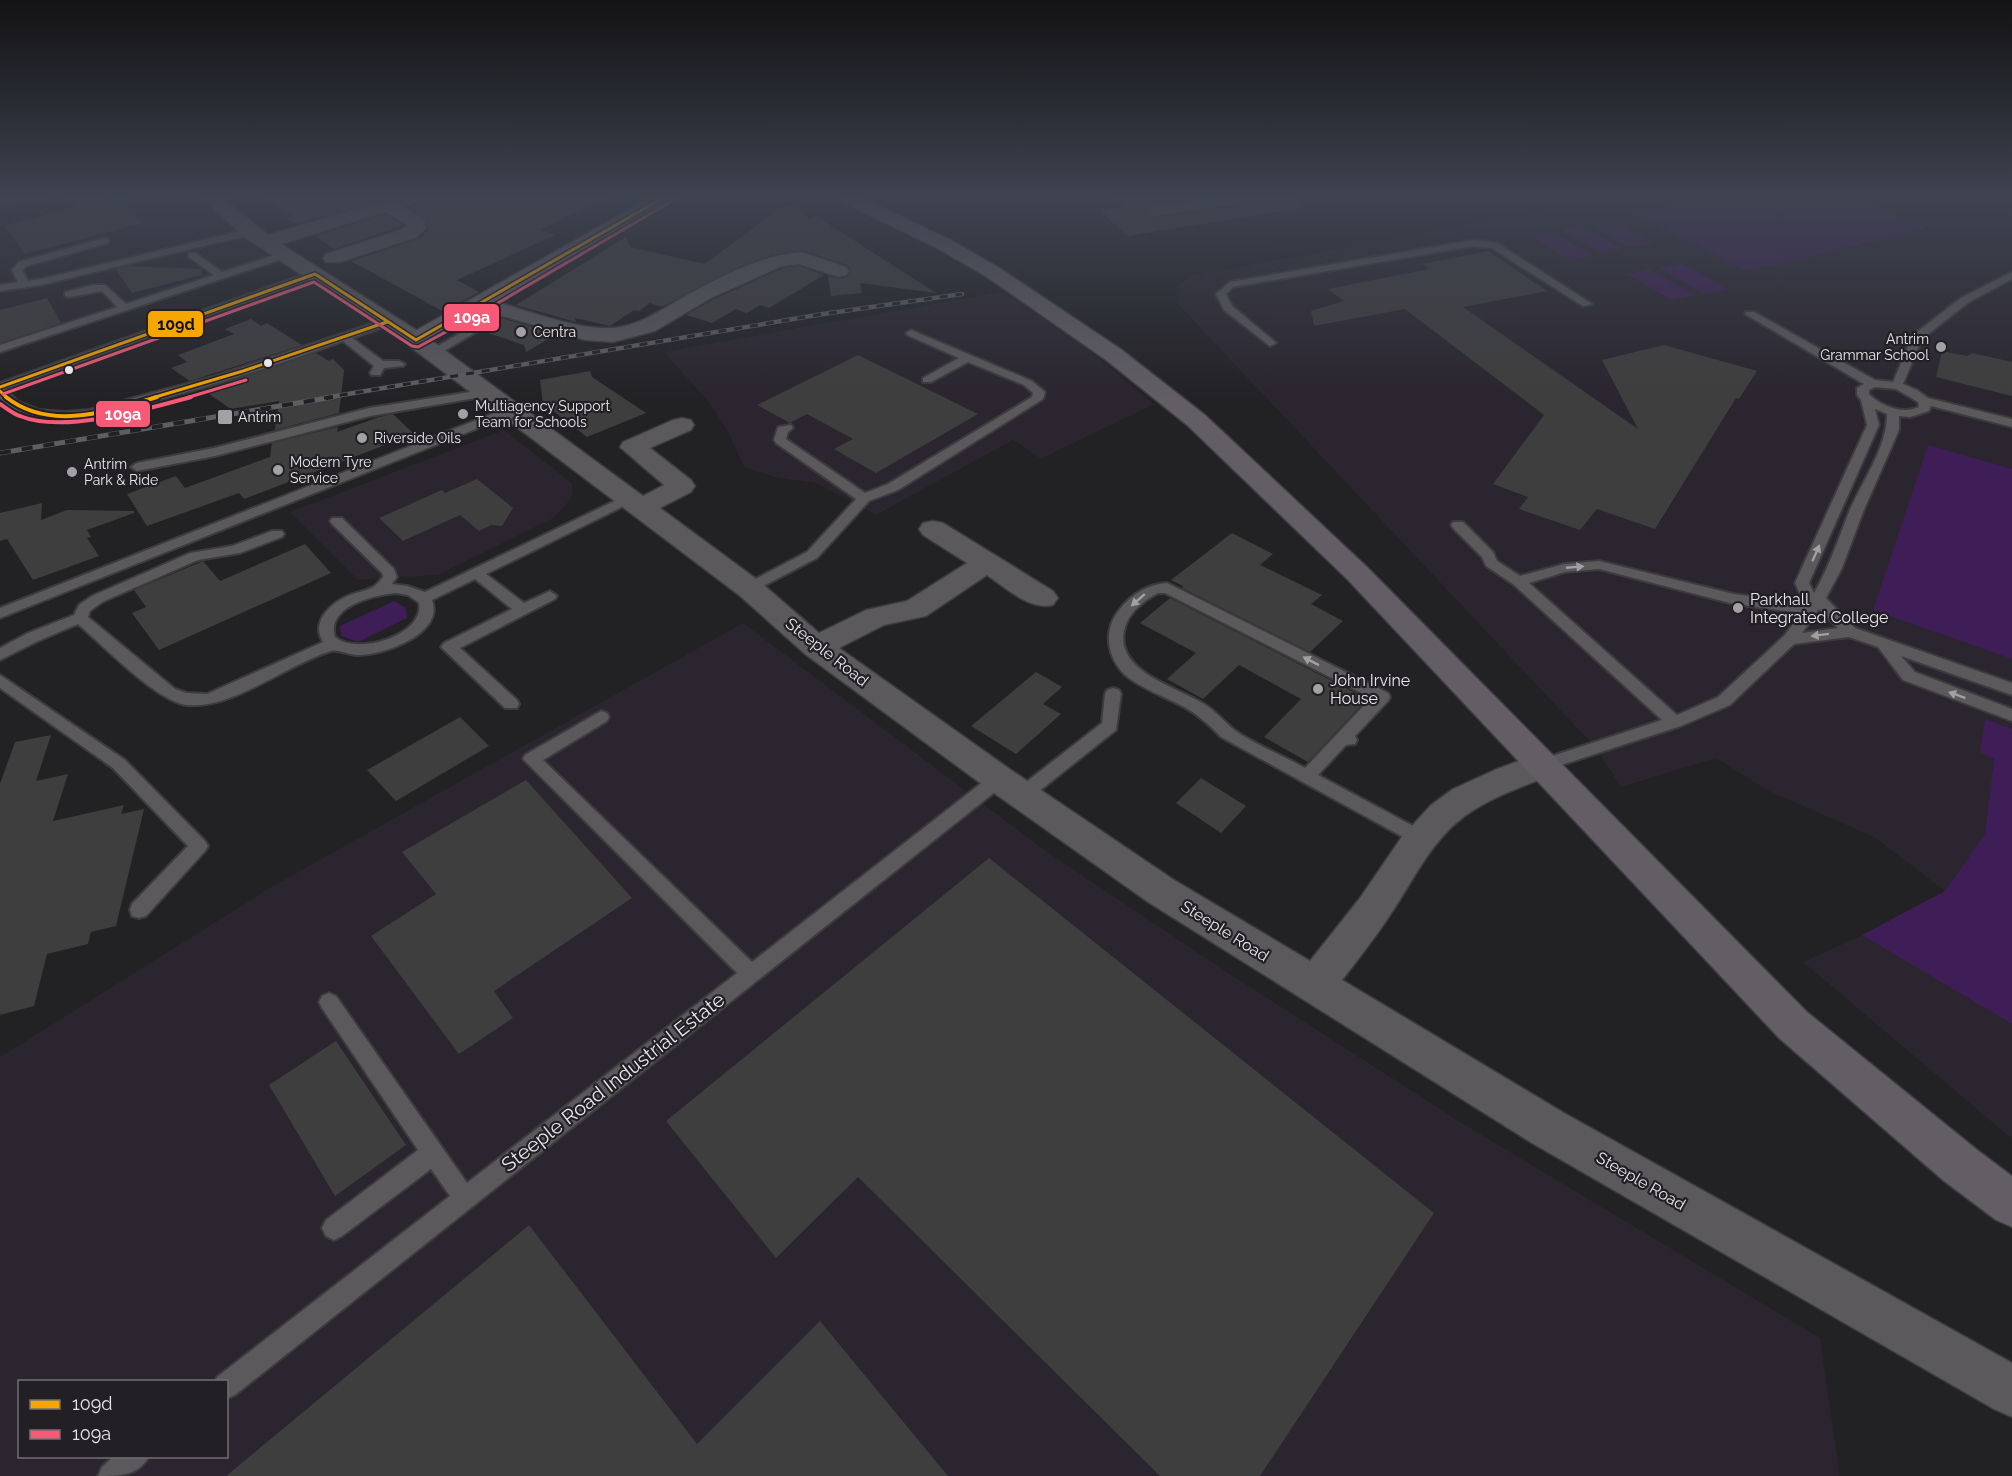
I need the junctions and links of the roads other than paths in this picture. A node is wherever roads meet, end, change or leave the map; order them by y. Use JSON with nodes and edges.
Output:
{"nodes":[{"id":1,"x":23,"y":264,"type":"edge"},
{"id":2,"x":128,"y":264,"type":"edge"},
{"id":3,"x":204,"y":264,"type":"edge"},
{"id":4,"x":258,"y":264,"type":"edge"},
{"id":5,"x":299,"y":264,"type":"edge"},
{"id":6,"x":550,"y":264,"type":"edge"},
{"id":7,"x":770,"y":264,"type":"edge"},
{"id":8,"x":820,"y":264,"type":"edge"},
{"id":9,"x":978,"y":264,"type":"edge"},
{"id":10,"x":1353,"y":264,"type":"edge"},
{"id":11,"x":1524,"y":264,"type":"edge"},
{"id":12,"x":839,"y":271,"type":"dead end"},
{"id":13,"x":315,"y":274,"type":"junction"},
{"id":14,"x":2012,"y":275,"type":"edge"},
{"id":15,"x":221,"y":276,"type":"junction"},
{"id":16,"x":25,"y":285,"type":"junction"},
{"id":17,"x":0,"y":288,"type":"edge"},
{"id":18,"x":69,"y":294,"type":"dead end"},
{"id":19,"x":482,"y":304,"type":"junction"},
{"id":20,"x":1587,"y":304,"type":"dead end"},
{"id":21,"x":125,"y":309,"type":"junction"},
{"id":22,"x":1750,"y":314,"type":"dead end"},
{"id":23,"x":387,"y":322,"type":"junction"},
{"id":24,"x":911,"y":333,"type":"dead end"},
{"id":25,"x":344,"y":337,"type":"junction"},
{"id":26,"x":1270,"y":343,"type":"dead end"},
{"id":27,"x":424,"y":347,"type":"junction"},
{"id":28,"x":0,"y":350,"type":"edge"},
{"id":29,"x":968,"y":357,"type":"junction"},
{"id":30,"x":399,"y":364,"type":"dead end"},
{"id":31,"x":927,"y":380,"type":"dead end"},
{"id":32,"x":1873,"y":384,"type":"junction"},
{"id":33,"x":1898,"y":386,"type":"junction"},
{"id":34,"x":0,"y":389,"type":"edge"},
{"id":35,"x":1867,"y":399,"type":"junction"},
{"id":36,"x":500,"y":401,"type":"junction"},
{"id":37,"x":1924,"y":401,"type":"junction"},
{"id":38,"x":1893,"y":411,"type":"junction"},
{"id":39,"x":2012,"y":423,"type":"edge"},
{"id":40,"x":682,"y":425,"type":"dead end"},
{"id":41,"x":787,"y":428,"type":"dead end"},
{"id":42,"x":137,"y":467,"type":"dead end"},
{"id":43,"x":864,"y":498,"type":"junction"},
{"id":44,"x":633,"y":503,"type":"junction"},
{"id":45,"x":337,"y":521,"type":"dead end"},
{"id":46,"x":1458,"y":525,"type":"dead end"},
{"id":47,"x":933,"y":529,"type":"dead end"},
{"id":48,"x":277,"y":534,"type":"dead end"},
{"id":49,"x":986,"y":563,"type":"junction"},
{"id":50,"x":476,"y":573,"type":"junction"},
{"id":51,"x":1518,"y":581,"type":"junction"},
{"id":52,"x":748,"y":588,"type":"junction"},
{"id":53,"x":381,"y":589,"type":"junction"},
{"id":54,"x":550,"y":596,"type":"dead end"},
{"id":55,"x":1043,"y":598,"type":"dead end"},
{"id":56,"x":423,"y":599,"type":"junction"},
{"id":57,"x":1814,"y":605,"type":"junction"},
{"id":58,"x":523,"y":609,"type":"junction"},
{"id":59,"x":0,"y":613,"type":"edge"},
{"id":60,"x":80,"y":618,"type":"junction"},
{"id":61,"x":1850,"y":632,"type":"junction"},
{"id":62,"x":1790,"y":639,"type":"junction"},
{"id":63,"x":333,"y":644,"type":"junction"},
{"id":64,"x":1884,"y":646,"type":"junction"},
{"id":65,"x":816,"y":647,"type":"junction"},
{"id":66,"x":0,"y":655,"type":"edge"},
{"id":67,"x":0,"y":680,"type":"edge"},
{"id":68,"x":2012,"y":689,"type":"edge"},
{"id":69,"x":1113,"y":694,"type":"dead end"},
{"id":70,"x":512,"y":704,"type":"dead end"},
{"id":71,"x":2012,"y":715,"type":"edge"},
{"id":72,"x":602,"y":717,"type":"dead end"},
{"id":73,"x":1675,"y":722,"type":"junction"},
{"id":74,"x":1543,"y":765,"type":"junction"},
{"id":75,"x":1307,"y":776,"type":"junction"},
{"id":76,"x":1011,"y":787,"type":"junction"},
{"id":77,"x":1420,"y":838,"type":"junction"},
{"id":78,"x":139,"y":910,"type":"dead end"},
{"id":79,"x":751,"y":974,"type":"junction"},
{"id":80,"x":1314,"y":986,"type":"junction"},
{"id":81,"x":329,"y":1002,"type":"dead end"},
{"id":82,"x":433,"y":1152,"type":"junction"},
{"id":83,"x":465,"y":1199,"type":"junction"},
{"id":84,"x":2012,"y":1204,"type":"edge"},
{"id":85,"x":334,"y":1228,"type":"dead end"},
{"id":86,"x":228,"y":1384,"type":"edge"},
{"id":87,"x":2012,"y":1391,"type":"edge"},
{"id":88,"x":134,"y":1458,"type":"edge"},
{"id":89,"x":111,"y":1476,"type":"edge"}],
"edges":[{"from":1,"to":16,"type":"lane"},
{"from":2,"to":16,"type":"lane"},
{"from":3,"to":15,"type":"lane"},
{"from":4,"to":15,"type":"lane"},
{"from":5,"to":13,"type":"street","name":"Steeple Road"},
{"from":6,"to":19,"type":"street"},
{"from":7,"to":19,"type":"street"},
{"from":8,"to":12,"type":"street"},
{"from":9,"to":74,"type":"street"},
{"from":10,"to":26,"type":"lane"},
{"from":11,"to":20,"type":"lane"},
{"from":13,"to":23,"type":"street","name":"Steeple Road"},
{"from":13,"to":34,"type":"lane"},
{"from":14,"to":33,"type":"lane"},
{"from":15,"to":21,"type":"lane"},
{"from":16,"to":17,"type":"lane"},
{"from":18,"to":21,"type":"lane"},
{"from":19,"to":27,"type":"street"},
{"from":21,"to":28,"type":"lane"},
{"from":22,"to":32,"type":"lane"},
{"from":23,"to":25,"type":"lane"},
{"from":23,"to":27,"type":"street","name":"Steeple Road"},
{"from":24,"to":29,"type":"lane"},
{"from":25,"to":30,"type":"lane"},
{"from":25,"to":34,"type":"lane"},
{"from":27,"to":36,"type":"street","name":"Steeple Road"},
{"from":29,"to":31,"type":"lane"},
{"from":29,"to":43,"type":"lane"},
{"from":32,"to":33,"type":"lane"},
{"from":32,"to":35,"type":"lane"},
{"from":33,"to":37,"type":"lane"},
{"from":35,"to":38,"type":"lane"},
{"from":57,"to":35,"type":"lane","one_way":true},
{"from":36,"to":42,"type":"lane"},
{"from":36,"to":44,"type":"street","name":"Steeple Road"},
{"from":36,"to":59,"type":"lane"},
{"from":37,"to":38,"type":"lane"},
{"from":37,"to":39,"type":"lane"},
{"from":38,"to":57,"type":"lane"},
{"from":40,"to":44,"type":"street"},
{"from":41,"to":43,"type":"lane"},
{"from":43,"to":52,"type":"lane"},
{"from":44,"to":50,"type":"lane"},
{"from":44,"to":52,"type":"street","name":"Steeple Road"},
{"from":45,"to":53,"type":"lane"},
{"from":46,"to":51,"type":"lane"},
{"from":47,"to":49,"type":"street"},
{"from":48,"to":60,"type":"lane"},
{"from":49,"to":55,"type":"street"},
{"from":49,"to":65,"type":"street"},
{"from":50,"to":56,"type":"lane"},
{"from":50,"to":58,"type":"lane"},
{"from":51,"to":57,"type":"lane","one_way":true},
{"from":51,"to":73,"type":"lane"},
{"from":52,"to":65,"type":"street","name":"Steeple Road"},
{"from":53,"to":56,"type":"lane"},
{"from":53,"to":63,"type":"lane"},
{"from":54,"to":58,"type":"lane"},
{"from":56,"to":63,"type":"lane"},
{"from":57,"to":61,"type":"lane"},
{"from":57,"to":62,"type":"lane"},
{"from":58,"to":70,"type":"lane"},
{"from":60,"to":63,"type":"lane"},
{"from":60,"to":66,"type":"lane"},
{"from":61,"to":62,"type":"lane","one_way":true},
{"from":61,"to":64,"type":"lane"},
{"from":62,"to":73,"type":"lane"},
{"from":64,"to":68,"type":"lane"},
{"from":71,"to":64,"type":"lane","one_way":true},
{"from":65,"to":76,"type":"street","name":"Steeple Road"},
{"from":67,"to":78,"type":"lane"},
{"from":69,"to":76,"type":"lane","name":"Steeple Road Industrial Estate"},
{"from":72,"to":79,"type":"lane"},
{"from":73,"to":74,"type":"lane"},
{"from":74,"to":77,"type":"street"},
{"from":74,"to":84,"type":"street"},
{"from":75,"to":75,"type":"lane","one_way":true},
{"from":75,"to":77,"type":"lane"},
{"from":76,"to":79,"type":"lane","name":"Steeple Road Industrial Estate"},
{"from":76,"to":80,"type":"street","name":"Steeple Road"},
{"from":77,"to":80,"type":"street"},
{"from":79,"to":83,"type":"lane","name":"Steeple Road Industrial Estate"},
{"from":80,"to":87,"type":"street","name":"Steeple Road"},
{"from":81,"to":82,"type":"lane"},
{"from":82,"to":83,"type":"lane"},
{"from":82,"to":85,"type":"lane"},
{"from":83,"to":86,"type":"lane","name":"Steeple Road Industrial Estate"},
{"from":88,"to":89,"type":"lane"}]}
